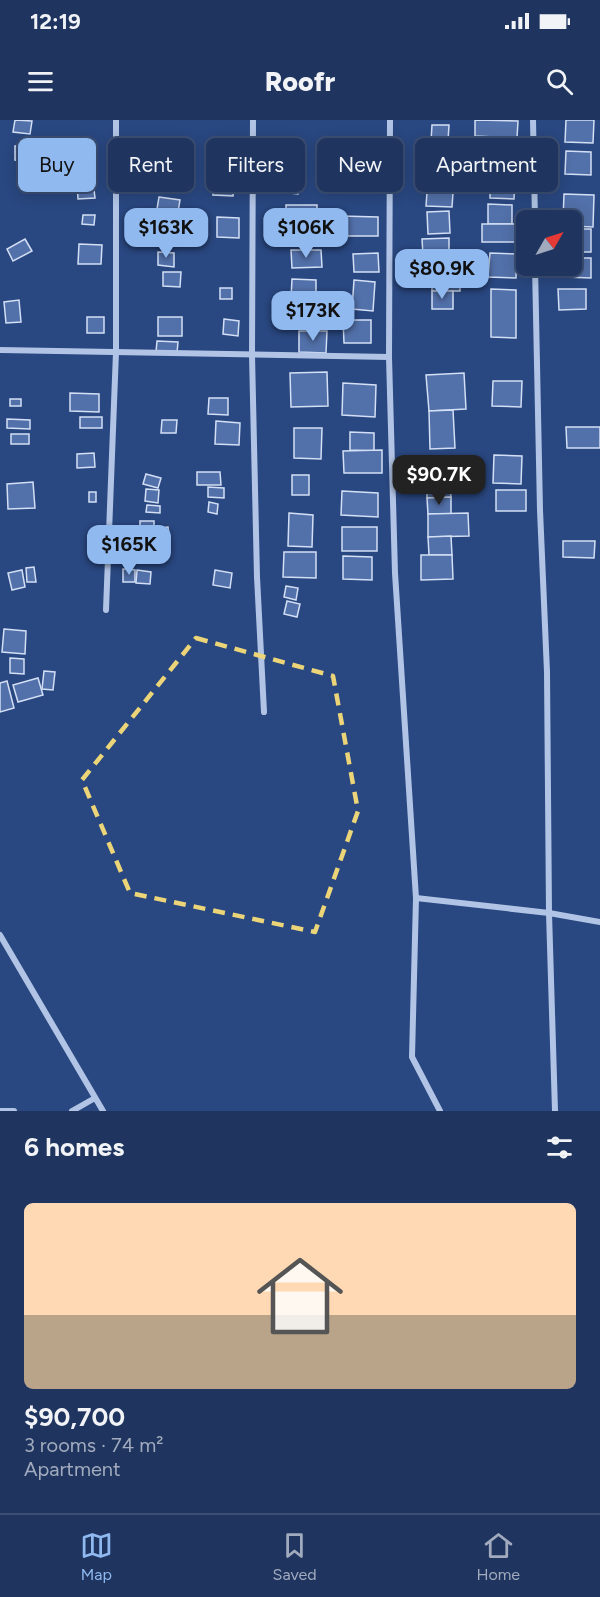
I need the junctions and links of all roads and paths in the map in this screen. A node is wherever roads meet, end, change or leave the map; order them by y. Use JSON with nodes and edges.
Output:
{"nodes":[{"id":1,"x":116,"y":120,"type":"edge"},
{"id":2,"x":253,"y":120,"type":"edge"},
{"id":3,"x":390,"y":120,"type":"edge"},
{"id":4,"x":533,"y":120,"type":"edge"},
{"id":5,"x":535,"y":210,"type":"edge"},
{"id":6,"x":535,"y":276,"type":"edge"},
{"id":7,"x":0,"y":350,"type":"edge"},
{"id":8,"x":116,"y":352,"type":"junction"},
{"id":9,"x":252,"y":355,"type":"junction"},
{"id":10,"x":389,"y":357,"type":"junction"},
{"id":11,"x":106,"y":610,"type":"dead end"},
{"id":12,"x":264,"y":712,"type":"dead end"},
{"id":13,"x":416,"y":898,"type":"junction"},
{"id":14,"x":549,"y":913,"type":"junction"},
{"id":15,"x":600,"y":922,"type":"edge"},
{"id":16,"x":0,"y":935,"type":"edge"},
{"id":17,"x":95,"y":1098,"type":"junction"},
{"id":18,"x":0,"y":1111,"type":"edge"},
{"id":19,"x":14,"y":1111,"type":"edge"},
{"id":20,"x":72,"y":1111,"type":"edge"},
{"id":21,"x":103,"y":1111,"type":"edge"},
{"id":22,"x":440,"y":1111,"type":"edge"},
{"id":23,"x":555,"y":1111,"type":"edge"}],
"edges":[{"from":1,"to":8,"type":"street"},
{"from":2,"to":9,"type":"street"},
{"from":3,"to":10,"type":"street"},
{"from":4,"to":5,"type":"street"},
{"from":6,"to":14,"type":"street"},
{"from":7,"to":8,"type":"street"},
{"from":8,"to":9,"type":"street"},
{"from":8,"to":11,"type":"street"},
{"from":9,"to":10,"type":"street"},
{"from":9,"to":12,"type":"street"},
{"from":10,"to":13,"type":"street"},
{"from":13,"to":14,"type":"street"},
{"from":13,"to":22,"type":"street"},
{"from":14,"to":15,"type":"street"},
{"from":14,"to":23,"type":"street"},
{"from":16,"to":17,"type":"street"},
{"from":17,"to":20,"type":"street"},
{"from":17,"to":21,"type":"street"},
{"from":18,"to":19,"type":"street"}]}
